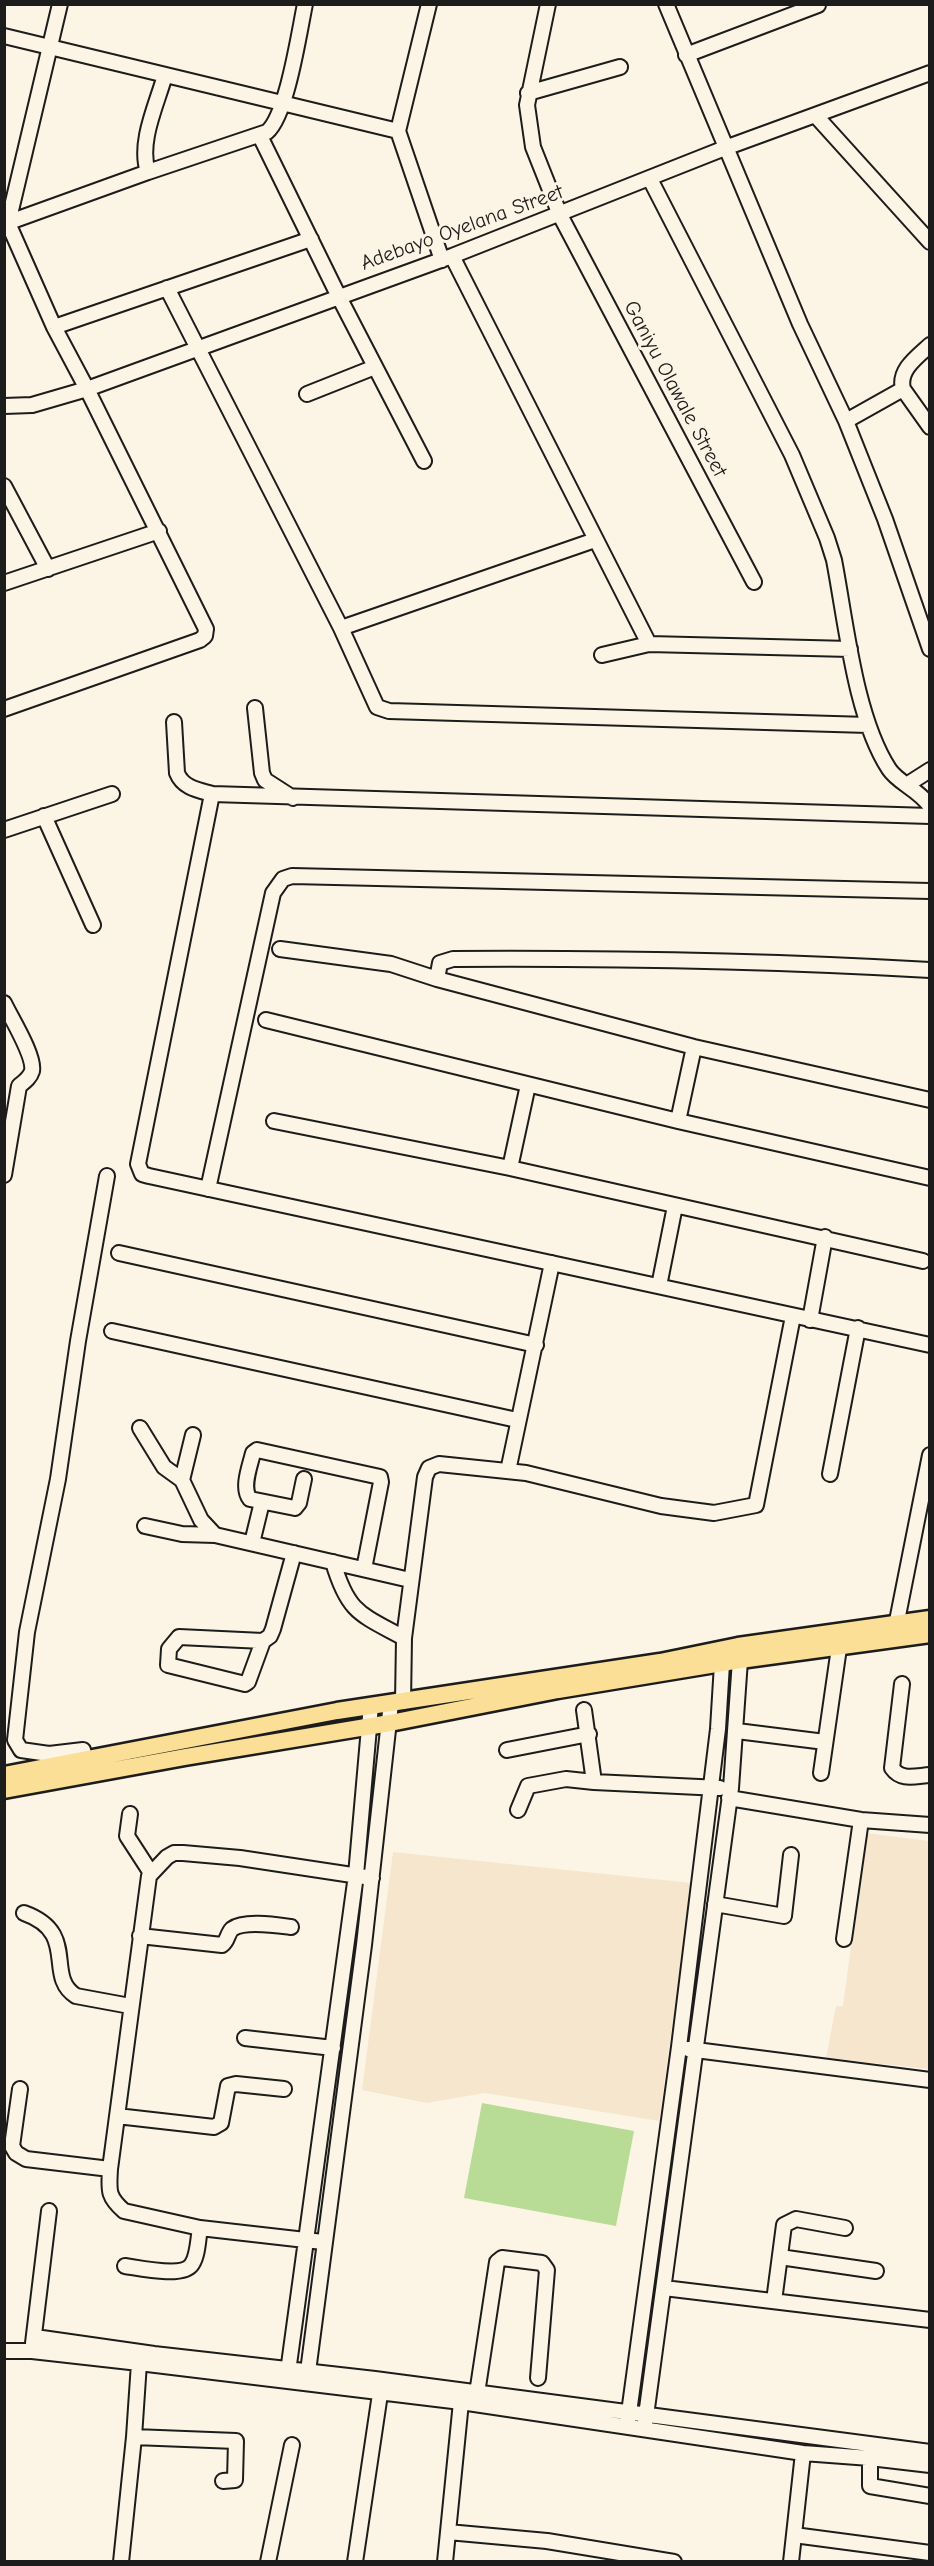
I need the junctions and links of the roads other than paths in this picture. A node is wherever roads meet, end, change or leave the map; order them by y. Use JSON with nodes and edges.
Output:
{"nodes":[{"id":1,"x":60,"y":4,"type":"edge"},
{"id":2,"x":305,"y":4,"type":"edge"},
{"id":3,"x":429,"y":4,"type":"edge"},
{"id":4,"x":548,"y":4,"type":"edge"},
{"id":5,"x":666,"y":4,"type":"edge"},
{"id":6,"x":818,"y":5,"type":"edge"},
{"id":7,"x":4,"y":36,"type":"edge"},
{"id":8,"x":49,"y":48,"type":"junction"},
{"id":9,"x":686,"y":55,"type":"junction"},
{"id":10,"x":620,"y":67,"type":"dead end"},
{"id":11,"x":930,"y":74,"type":"edge"},
{"id":12,"x":165,"y":75,"type":"junction"},
{"id":13,"x":528,"y":93,"type":"junction"},
{"id":14,"x":283,"y":104,"type":"junction"},
{"id":15,"x":816,"y":116,"type":"junction"},
{"id":16,"x":398,"y":131,"type":"junction"},
{"id":17,"x":260,"y":136,"type":"junction"},
{"id":18,"x":725,"y":148,"type":"junction"},
{"id":19,"x":148,"y":172,"type":"junction"},
{"id":20,"x":650,"y":179,"type":"junction"},
{"id":21,"x":560,"y":215,"type":"junction"},
{"id":22,"x":6,"y":223,"type":"edge"},
{"id":23,"x":311,"y":238,"type":"junction"},
{"id":24,"x":930,"y":242,"type":"edge"},
{"id":25,"x":447,"y":258,"type":"junction"},
{"id":26,"x":167,"y":288,"type":"junction"},
{"id":27,"x":339,"y":297,"type":"junction"},
{"id":28,"x":54,"y":327,"type":"junction"},
{"id":29,"x":930,"y":345,"type":"edge"},
{"id":30,"x":198,"y":348,"type":"junction"},
{"id":31,"x":375,"y":367,"type":"junction"},
{"id":32,"x":87,"y":388,"type":"junction"},
{"id":33,"x":903,"y":389,"type":"junction"},
{"id":34,"x":307,"y":394,"type":"dead end"},
{"id":35,"x":4,"y":406,"type":"edge"},
{"id":36,"x":846,"y":421,"type":"junction"},
{"id":37,"x":930,"y":427,"type":"edge"},
{"id":38,"x":424,"y":461,"type":"dead end"},
{"id":39,"x":4,"y":486,"type":"edge"},
{"id":40,"x":159,"y":531,"type":"junction"},
{"id":41,"x":595,"y":540,"type":"junction"},
{"id":42,"x":48,"y":569,"type":"junction"},
{"id":43,"x":754,"y":582,"type":"dead end"},
{"id":44,"x":4,"y":583,"type":"edge"},
{"id":45,"x":341,"y":628,"type":"junction"},
{"id":46,"x":649,"y":644,"type":"junction"},
{"id":47,"x":850,"y":649,"type":"junction"},
{"id":48,"x":930,"y":649,"type":"edge"},
{"id":49,"x":602,"y":655,"type":"dead end"},
{"id":50,"x":255,"y":708,"type":"dead end"},
{"id":51,"x":4,"y":709,"type":"edge"},
{"id":52,"x":174,"y":722,"type":"dead end"},
{"id":53,"x":868,"y":725,"type":"junction"},
{"id":54,"x":930,"y":770,"type":"edge"},
{"id":55,"x":908,"y":784,"type":"junction"},
{"id":56,"x":212,"y":794,"type":"junction"},
{"id":57,"x":112,"y":795,"type":"dead end"},
{"id":58,"x":293,"y":798,"type":"junction"},
{"id":59,"x":930,"y":806,"type":"edge"},
{"id":60,"x":44,"y":816,"type":"junction"},
{"id":61,"x":930,"y":816,"type":"edge"},
{"id":62,"x":4,"y":830,"type":"edge"},
{"id":63,"x":930,"y":891,"type":"edge"},
{"id":64,"x":93,"y":925,"type":"dead end"},
{"id":65,"x":280,"y":949,"type":"dead end"},
{"id":66,"x":930,"y":970,"type":"edge"},
{"id":67,"x":437,"y":979,"type":"junction"},
{"id":68,"x":4,"y":1003,"type":"edge"},
{"id":69,"x":266,"y":1020,"type":"dead end"},
{"id":70,"x":694,"y":1047,"type":"junction"},
{"id":71,"x":528,"y":1085,"type":"junction"},
{"id":72,"x":19,"y":1086,"type":"junction"},
{"id":73,"x":4,"y":1088,"type":"edge"},
{"id":74,"x":930,"y":1100,"type":"edge"},
{"id":75,"x":274,"y":1121,"type":"dead end"},
{"id":76,"x":678,"y":1121,"type":"junction"},
{"id":77,"x":510,"y":1168,"type":"junction"},
{"id":78,"x":4,"y":1175,"type":"edge"},
{"id":79,"x":107,"y":1176,"type":"dead end"},
{"id":80,"x":930,"y":1178,"type":"edge"},
{"id":81,"x":208,"y":1189,"type":"junction"},
{"id":82,"x":675,"y":1206,"type":"junction"},
{"id":83,"x":825,"y":1237,"type":"junction"},
{"id":84,"x":119,"y":1253,"type":"dead end"},
{"id":85,"x":923,"y":1261,"type":"dead end"},
{"id":86,"x":552,"y":1263,"type":"junction"},
{"id":87,"x":659,"y":1286,"type":"junction"},
{"id":88,"x":793,"y":1316,"type":"junction"},
{"id":89,"x":810,"y":1320,"type":"junction"},
{"id":90,"x":858,"y":1328,"type":"junction"},
{"id":91,"x":112,"y":1331,"type":"dead end"},
{"id":92,"x":536,"y":1345,"type":"junction"},
{"id":93,"x":930,"y":1345,"type":"edge"},
{"id":94,"x":518,"y":1420,"type":"junction"},
{"id":95,"x":140,"y":1428,"type":"dead end"},
{"id":96,"x":193,"y":1435,"type":"dead end"},
{"id":97,"x":930,"y":1455,"type":"edge"},
{"id":98,"x":508,"y":1471,"type":"junction"},
{"id":99,"x":928,"y":1473,"type":"edge"},
{"id":100,"x":830,"y":1474,"type":"dead end"},
{"id":101,"x":304,"y":1479,"type":"dead end"},
{"id":102,"x":182,"y":1480,"type":"junction"},
{"id":103,"x":262,"y":1502,"type":"junction"},
{"id":104,"x":145,"y":1526,"type":"dead end"},
{"id":105,"x":215,"y":1535,"type":"junction"},
{"id":106,"x":252,"y":1543,"type":"junction"},
{"id":107,"x":294,"y":1553,"type":"junction"},
{"id":108,"x":333,"y":1562,"type":"junction"},
{"id":109,"x":364,"y":1569,"type":"junction"},
{"id":110,"x":410,"y":1580,"type":"junction"},
{"id":111,"x":930,"y":1619,"type":"edge"},
{"id":112,"x":895,"y":1632,"type":"junction"},
{"id":113,"x":930,"y":1634,"type":"edge"},
{"id":114,"x":404,"y":1638,"type":"junction"},
{"id":115,"x":263,"y":1641,"type":"junction"},
{"id":116,"x":838,"y":1647,"type":"junction"},
{"id":117,"x":740,"y":1659,"type":"junction"},
{"id":118,"x":722,"y":1664,"type":"junction"},
{"id":119,"x":902,"y":1684,"type":"dead end"},
{"id":120,"x":397,"y":1702,"type":"junction"},
{"id":121,"x":371,"y":1705,"type":"junction"},
{"id":122,"x":584,"y":1710,"type":"dead end"},
{"id":123,"x":390,"y":1723,"type":"junction"},
{"id":124,"x":369,"y":1727,"type":"junction"},
{"id":125,"x":737,"y":1731,"type":"junction"},
{"id":126,"x":589,"y":1734,"type":"junction"},
{"id":127,"x":825,"y":1742,"type":"junction"},
{"id":128,"x":507,"y":1750,"type":"dead end"},
{"id":129,"x":85,"y":1758,"type":"junction"},
{"id":130,"x":821,"y":1773,"type":"dead end"},
{"id":131,"x":930,"y":1775,"type":"edge"},
{"id":132,"x":4,"y":1776,"type":"edge"},
{"id":133,"x":594,"y":1782,"type":"junction"},
{"id":134,"x":711,"y":1787,"type":"junction"},
{"id":135,"x":4,"y":1790,"type":"edge"},
{"id":136,"x":730,"y":1793,"type":"junction"},
{"id":137,"x":519,"y":1810,"type":"dead end"},
{"id":138,"x":130,"y":1814,"type":"dead end"},
{"id":139,"x":861,"y":1820,"type":"junction"},
{"id":140,"x":930,"y":1825,"type":"edge"},
{"id":141,"x":791,"y":1856,"type":"dead end"},
{"id":142,"x":151,"y":1873,"type":"junction"},
{"id":143,"x":356,"y":1875,"type":"junction"},
{"id":144,"x":372,"y":1878,"type":"junction"},
{"id":145,"x":715,"y":1904,"type":"junction"},
{"id":146,"x":24,"y":1913,"type":"dead end"},
{"id":147,"x":291,"y":1927,"type":"dead end"},
{"id":148,"x":140,"y":1936,"type":"junction"},
{"id":149,"x":844,"y":1939,"type":"dead end"},
{"id":150,"x":130,"y":2006,"type":"junction"},
{"id":151,"x":245,"y":2038,"type":"dead end"},
{"id":152,"x":679,"y":2047,"type":"junction"},
{"id":153,"x":333,"y":2048,"type":"junction"},
{"id":154,"x":695,"y":2050,"type":"junction"},
{"id":155,"x":930,"y":2080,"type":"edge"},
{"id":156,"x":20,"y":2089,"type":"dead end"},
{"id":157,"x":284,"y":2089,"type":"dead end"},
{"id":158,"x":117,"y":2116,"type":"junction"},
{"id":159,"x":110,"y":2169,"type":"junction"},
{"id":160,"x":49,"y":2211,"type":"dead end"},
{"id":161,"x":200,"y":2228,"type":"junction"},
{"id":162,"x":845,"y":2228,"type":"dead end"},
{"id":163,"x":307,"y":2240,"type":"junction"},
{"id":164,"x":324,"y":2242,"type":"junction"},
{"id":165,"x":780,"y":2258,"type":"junction"},
{"id":166,"x":124,"y":2266,"type":"dead end"},
{"id":167,"x":876,"y":2271,"type":"dead end"},
{"id":168,"x":664,"y":2288,"type":"junction"},
{"id":169,"x":774,"y":2301,"type":"junction"},
{"id":170,"x":930,"y":2320,"type":"edge"},
{"id":171,"x":34,"y":2337,"type":"junction"},
{"id":172,"x":4,"y":2351,"type":"edge"},
{"id":173,"x":32,"y":2351,"type":"junction"},
{"id":174,"x":139,"y":2363,"type":"junction"},
{"id":175,"x":287,"y":2377,"type":"junction"},
{"id":176,"x":307,"y":2378,"type":"junction"},
{"id":177,"x":537,"y":2378,"type":"dead end"},
{"id":178,"x":380,"y":2394,"type":"junction"},
{"id":179,"x":476,"y":2399,"type":"junction"},
{"id":180,"x":460,"y":2402,"type":"junction"},
{"id":181,"x":629,"y":2411,"type":"junction"},
{"id":182,"x":646,"y":2414,"type":"junction"},
{"id":183,"x":627,"y":2428,"type":"junction"},
{"id":184,"x":645,"y":2431,"type":"junction"},
{"id":185,"x":134,"y":2437,"type":"junction"},
{"id":186,"x":292,"y":2445,"type":"dead end"},
{"id":187,"x":930,"y":2452,"type":"edge"},
{"id":188,"x":803,"y":2453,"type":"junction"},
{"id":189,"x":870,"y":2458,"type":"junction"},
{"id":190,"x":930,"y":2465,"type":"edge"},
{"id":191,"x":223,"y":2481,"type":"dead end"},
{"id":192,"x":930,"y":2496,"type":"edge"},
{"id":193,"x":448,"y":2532,"type":"junction"},
{"id":194,"x":794,"y":2535,"type":"junction"},
{"id":195,"x":930,"y":2553,"type":"edge"},
{"id":196,"x":121,"y":2562,"type":"edge"},
{"id":197,"x":268,"y":2562,"type":"edge"},
{"id":198,"x":356,"y":2562,"type":"edge"},
{"id":199,"x":445,"y":2562,"type":"edge"},
{"id":200,"x":674,"y":2562,"type":"edge"},
{"id":201,"x":791,"y":2562,"type":"edge"}],
"edges":[{"from":1,"to":8,"type":"street"},
{"from":2,"to":14,"type":"street"},
{"from":3,"to":16,"type":"street"},
{"from":4,"to":13,"type":"street","name":"Ganiyu Olawale Street"},
{"from":5,"to":9,"type":"street"},
{"from":6,"to":9,"type":"street"},
{"from":7,"to":8,"type":"street"},
{"from":8,"to":12,"type":"street"},
{"from":8,"to":22,"type":"street"},
{"from":9,"to":18,"type":"street"},
{"from":10,"to":13,"type":"street"},
{"from":11,"to":15,"type":"street","name":"Adebayo Oyelana Street"},
{"from":12,"to":14,"type":"street"},
{"from":12,"to":19,"type":"street"},
{"from":13,"to":21,"type":"street","name":"Ganiyu Olawale Street"},
{"from":14,"to":16,"type":"street"},
{"from":14,"to":17,"type":"street"},
{"from":15,"to":18,"type":"street","name":"Adebayo Oyelana Street"},
{"from":15,"to":24,"type":"street"},
{"from":16,"to":25,"type":"street"},
{"from":17,"to":19,"type":"street"},
{"from":17,"to":23,"type":"street"},
{"from":18,"to":20,"type":"street","name":"Adebayo Oyelana Street"},
{"from":18,"to":36,"type":"street"},
{"from":19,"to":22,"type":"street"},
{"from":20,"to":21,"type":"street","name":"Adebayo Oyelana Street"},
{"from":20,"to":47,"type":"street"},
{"from":21,"to":25,"type":"street","name":"Adebayo Oyelana Street"},
{"from":21,"to":43,"type":"street","name":"Ganiyu Olawale Street"},
{"from":22,"to":28,"type":"street"},
{"from":23,"to":26,"type":"street"},
{"from":23,"to":27,"type":"street"},
{"from":25,"to":27,"type":"street","name":"Adebayo Oyelana Street"},
{"from":25,"to":41,"type":"street"},
{"from":26,"to":28,"type":"street"},
{"from":26,"to":30,"type":"street"},
{"from":27,"to":30,"type":"street","name":"Adebayo Oyelana Street"},
{"from":27,"to":31,"type":"street"},
{"from":28,"to":32,"type":"street"},
{"from":29,"to":33,"type":"street"},
{"from":30,"to":32,"type":"street","name":"Adebayo Oyelana Street"},
{"from":30,"to":45,"type":"street"},
{"from":31,"to":34,"type":"street"},
{"from":31,"to":38,"type":"street"},
{"from":32,"to":35,"type":"street","name":"Adebayo Oyelana Street"},
{"from":32,"to":40,"type":"street"},
{"from":33,"to":36,"type":"street"},
{"from":33,"to":37,"type":"street"},
{"from":36,"to":48,"type":"street"},
{"from":39,"to":42,"type":"street"},
{"from":40,"to":42,"type":"street"},
{"from":40,"to":51,"type":"street"},
{"from":41,"to":45,"type":"street"},
{"from":41,"to":46,"type":"street"},
{"from":42,"to":44,"type":"street"},
{"from":45,"to":53,"type":"street"},
{"from":46,"to":47,"type":"street"},
{"from":46,"to":49,"type":"street"},
{"from":47,"to":53,"type":"street"},
{"from":50,"to":58,"type":"street"},
{"from":52,"to":56,"type":"street"},
{"from":53,"to":55,"type":"street"},
{"from":54,"to":55,"type":"street"},
{"from":55,"to":59,"type":"street"},
{"from":56,"to":58,"type":"street"},
{"from":56,"to":81,"type":"street"},
{"from":57,"to":60,"type":"street"},
{"from":58,"to":61,"type":"street"},
{"from":60,"to":62,"type":"street"},
{"from":60,"to":64,"type":"street"},
{"from":63,"to":81,"type":"street"},
{"from":65,"to":67,"type":"street"},
{"from":66,"to":67,"type":"street"},
{"from":67,"to":70,"type":"street"},
{"from":68,"to":72,"type":"street"},
{"from":69,"to":71,"type":"street"},
{"from":70,"to":74,"type":"street"},
{"from":70,"to":76,"type":"street"},
{"from":71,"to":76,"type":"street"},
{"from":71,"to":77,"type":"street"},
{"from":72,"to":73,"type":"street"},
{"from":72,"to":78,"type":"street"},
{"from":75,"to":77,"type":"street"},
{"from":76,"to":80,"type":"street"},
{"from":77,"to":82,"type":"street"},
{"from":79,"to":129,"type":"street"},
{"from":81,"to":86,"type":"street"},
{"from":82,"to":83,"type":"street"},
{"from":82,"to":87,"type":"street"},
{"from":83,"to":85,"type":"street"},
{"from":83,"to":89,"type":"street"},
{"from":84,"to":92,"type":"street"},
{"from":86,"to":87,"type":"street"},
{"from":86,"to":92,"type":"street"},
{"from":87,"to":88,"type":"street"},
{"from":88,"to":89,"type":"street"},
{"from":88,"to":98,"type":"street"},
{"from":89,"to":90,"type":"street"},
{"from":90,"to":93,"type":"street"},
{"from":90,"to":100,"type":"street"},
{"from":91,"to":94,"type":"street"},
{"from":92,"to":94,"type":"street"},
{"from":94,"to":98,"type":"street"},
{"from":95,"to":102,"type":"street"},
{"from":96,"to":102,"type":"street"},
{"from":97,"to":99,"type":"street"},
{"from":98,"to":110,"type":"street"},
{"from":99,"to":112,"type":"street"},
{"from":101,"to":103,"type":"street"},
{"from":102,"to":105,"type":"street"},
{"from":103,"to":106,"type":"street"},
{"from":103,"to":109,"type":"street"},
{"from":104,"to":105,"type":"street"},
{"from":105,"to":106,"type":"street"},
{"from":106,"to":107,"type":"street"},
{"from":107,"to":108,"type":"street"},
{"from":107,"to":115,"type":"street"},
{"from":108,"to":109,"type":"street"},
{"from":108,"to":114,"type":"street"},
{"from":109,"to":110,"type":"street"},
{"from":110,"to":114,"type":"street"},
{"from":111,"to":112,"type":"main road"},
{"from":112,"to":113,"type":"main road"},
{"from":112,"to":116,"type":"main road"},
{"from":112,"to":120,"type":"main road"},
{"from":114,"to":120,"type":"street"},
{"from":115,"to":115,"type":"street"},
{"from":116,"to":117,"type":"main road"},
{"from":116,"to":127,"type":"street"},
{"from":117,"to":118,"type":"main road"},
{"from":117,"to":125,"type":"street"},
{"from":118,"to":123,"type":"main road"},
{"from":118,"to":134,"type":"street"},
{"from":119,"to":131,"type":"street"},
{"from":120,"to":121,"type":"main road"},
{"from":120,"to":123,"type":"street"},
{"from":121,"to":124,"type":"street"},
{"from":121,"to":129,"type":"main road"},
{"from":122,"to":126,"type":"street"},
{"from":123,"to":124,"type":"main road"},
{"from":123,"to":144,"type":"street"},
{"from":124,"to":135,"type":"main road"},
{"from":124,"to":143,"type":"street"},
{"from":125,"to":127,"type":"street"},
{"from":125,"to":136,"type":"street"},
{"from":126,"to":128,"type":"street"},
{"from":126,"to":133,"type":"street"},
{"from":127,"to":130,"type":"street"},
{"from":129,"to":132,"type":"main road"},
{"from":133,"to":134,"type":"street"},
{"from":133,"to":137,"type":"street"},
{"from":134,"to":136,"type":"street"},
{"from":134,"to":152,"type":"street"},
{"from":136,"to":139,"type":"street"},
{"from":136,"to":145,"type":"street"},
{"from":138,"to":142,"type":"street"},
{"from":139,"to":140,"type":"street"},
{"from":139,"to":149,"type":"street"},
{"from":141,"to":145,"type":"street"},
{"from":142,"to":143,"type":"street"},
{"from":142,"to":148,"type":"street"},
{"from":143,"to":144,"type":"street"},
{"from":143,"to":153,"type":"street"},
{"from":144,"to":164,"type":"street"},
{"from":145,"to":154,"type":"street"},
{"from":146,"to":150,"type":"street"},
{"from":147,"to":148,"type":"street"},
{"from":148,"to":150,"type":"street"},
{"from":150,"to":158,"type":"street"},
{"from":151,"to":153,"type":"street"},
{"from":152,"to":154,"type":"street"},
{"from":152,"to":181,"type":"street"},
{"from":153,"to":163,"type":"street"},
{"from":154,"to":155,"type":"street"},
{"from":154,"to":168,"type":"street"},
{"from":156,"to":159,"type":"street"},
{"from":157,"to":158,"type":"street"},
{"from":158,"to":159,"type":"street"},
{"from":159,"to":161,"type":"street"},
{"from":160,"to":171,"type":"street"},
{"from":161,"to":163,"type":"street"},
{"from":161,"to":166,"type":"street"},
{"from":162,"to":165,"type":"street"},
{"from":163,"to":164,"type":"street"},
{"from":163,"to":175,"type":"street"},
{"from":164,"to":176,"type":"street"},
{"from":165,"to":167,"type":"street"},
{"from":165,"to":169,"type":"street"},
{"from":168,"to":169,"type":"street"},
{"from":168,"to":182,"type":"street"},
{"from":169,"to":170,"type":"street"},
{"from":171,"to":173,"type":"street"},
{"from":171,"to":175,"type":"street"},
{"from":172,"to":173,"type":"street"},
{"from":173,"to":174,"type":"street"},
{"from":174,"to":175,"type":"street"},
{"from":174,"to":185,"type":"street"},
{"from":175,"to":176,"type":"street"},
{"from":176,"to":178,"type":"street"},
{"from":176,"to":179,"type":"street"},
{"from":177,"to":179,"type":"street"},
{"from":178,"to":180,"type":"street"},
{"from":178,"to":198,"type":"street"},
{"from":179,"to":180,"type":"street"},
{"from":179,"to":181,"type":"street"},
{"from":179,"to":183,"type":"street"},
{"from":180,"to":193,"type":"street"},
{"from":181,"to":182,"type":"street"},
{"from":181,"to":183,"type":"street"},
{"from":182,"to":184,"type":"street"},
{"from":182,"to":187,"type":"street"},
{"from":183,"to":184,"type":"street"},
{"from":184,"to":188,"type":"street"},
{"from":185,"to":191,"type":"street"},
{"from":185,"to":196,"type":"street"},
{"from":186,"to":197,"type":"street"},
{"from":188,"to":189,"type":"street"},
{"from":188,"to":194,"type":"street"},
{"from":189,"to":190,"type":"street"},
{"from":189,"to":192,"type":"street"},
{"from":193,"to":199,"type":"street"},
{"from":193,"to":200,"type":"street"},
{"from":194,"to":195,"type":"street"},
{"from":194,"to":201,"type":"street"}]}
